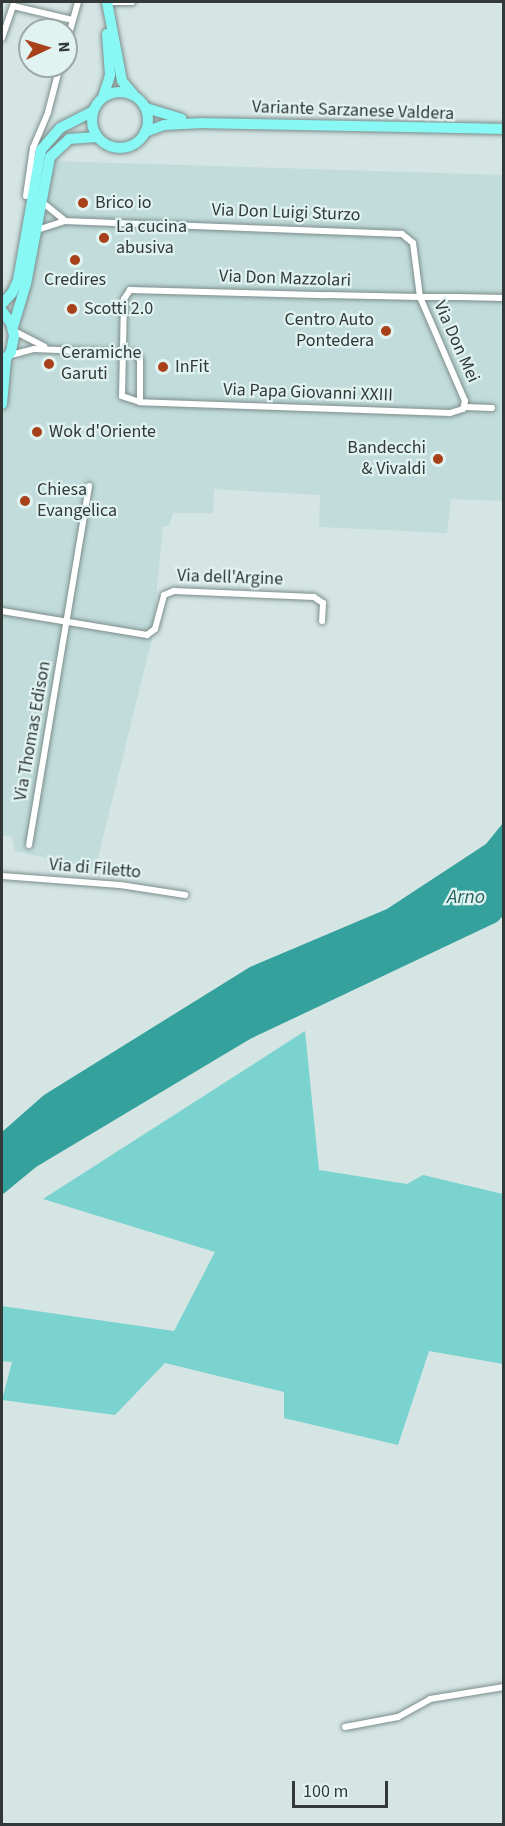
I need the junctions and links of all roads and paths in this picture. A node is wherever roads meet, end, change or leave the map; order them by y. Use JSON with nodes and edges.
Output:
{"nodes":[{"id":1,"x":78,"y":2,"type":"edge"},
{"id":2,"x":107,"y":2,"type":"edge"},
{"id":3,"x":132,"y":2,"type":"edge"},
{"id":4,"x":64,"y":18,"type":"edge"},
{"id":5,"x":73,"y":18,"type":"edge"},
{"id":6,"x":2,"y":38,"type":"edge"},
{"id":7,"x":57,"y":78,"type":"edge"},
{"id":8,"x":135,"y":96,"type":"junction"},
{"id":9,"x":103,"y":97,"type":"junction"},
{"id":10,"x":146,"y":108,"type":"junction"},
{"id":11,"x":93,"y":111,"type":"junction"},
{"id":12,"x":202,"y":123,"type":"junction"},
{"id":13,"x":504,"y":129,"type":"edge"},
{"id":14,"x":145,"y":132,"type":"junction"},
{"id":15,"x":97,"y":136,"type":"junction"},
{"id":16,"x":26,"y":195,"type":"dead end"},
{"id":17,"x":41,"y":199,"type":"junction"},
{"id":18,"x":64,"y":221,"type":"junction"},
{"id":19,"x":35,"y":233,"type":"junction"},
{"id":20,"x":415,"y":260,"type":"joint"},
{"id":21,"x":420,"y":297,"type":"junction"},
{"id":22,"x":504,"y":298,"type":"edge"},
{"id":23,"x":2,"y":304,"type":"edge"},
{"id":24,"x":2,"y":311,"type":"edge"},
{"id":25,"x":13,"y":329,"type":"junction"},
{"id":26,"x":53,"y":349,"type":"junction"},
{"id":27,"x":124,"y":351,"type":"junction"},
{"id":28,"x":5,"y":360,"type":"edge"},
{"id":29,"x":140,"y":402,"type":"junction"},
{"id":30,"x":2,"y":404,"type":"edge"},
{"id":31,"x":465,"y":407,"type":"junction"},
{"id":32,"x":492,"y":408,"type":"dead end"},
{"id":33,"x":438,"y":413,"type":"joint"},
{"id":34,"x":89,"y":486,"type":"dead end"},
{"id":35,"x":2,"y":611,"type":"edge"},
{"id":36,"x":322,"y":621,"type":"dead end"},
{"id":37,"x":66,"y":622,"type":"junction"},
{"id":38,"x":29,"y":845,"type":"dead end"},
{"id":39,"x":2,"y":876,"type":"edge"},
{"id":40,"x":185,"y":895,"type":"dead end"},
{"id":41,"x":504,"y":1687,"type":"edge"},
{"id":42,"x":345,"y":1727,"type":"dead end"}],
"edges":[{"from":1,"to":5,"type":"street"},
{"from":2,"to":3,"type":"street"},
{"from":2,"to":8,"type":"main road"},
{"from":2,"to":9,"type":"main road"},
{"from":4,"to":6,"type":"street"},
{"from":7,"to":16,"type":"street"},
{"from":8,"to":9,"type":"main road"},
{"from":8,"to":10,"type":"main road"},
{"from":9,"to":11,"type":"main road"},
{"from":10,"to":12,"type":"main road"},
{"from":10,"to":14,"type":"main road"},
{"from":11,"to":15,"type":"main road"},
{"from":11,"to":23,"type":"main road"},
{"from":12,"to":13,"type":"main road","name":"Variante Sarzanese Valdera"},
{"from":12,"to":14,"type":"main road"},
{"from":14,"to":15,"type":"main road"},
{"from":15,"to":17,"type":"main road"},
{"from":17,"to":18,"type":"street"},
{"from":17,"to":19,"type":"main road"},
{"from":18,"to":19,"type":"street","name":"Via Don Luigi Sturzo"},
{"from":18,"to":20,"type":"street","name":"Via Don Luigi Sturzo"},
{"from":19,"to":25,"type":"main road"},
{"from":20,"to":21,"type":"street","name":"Via Don Mei"},
{"from":21,"to":22,"type":"street","name":"Via Don Mazzolari"},
{"from":21,"to":27,"type":"street","name":"Via Don Mazzolari"},
{"from":21,"to":31,"type":"street","name":"Via Don Mei"},
{"from":24,"to":25,"type":"main road"},
{"from":25,"to":26,"type":"street"},
{"from":25,"to":28,"type":"main road"},
{"from":26,"to":27,"type":"street"},
{"from":26,"to":28,"type":"street"},
{"from":27,"to":29,"type":"street"},
{"from":27,"to":29,"type":"street","name":"Via Don Mazzolari"},
{"from":28,"to":30,"type":"main road"},
{"from":29,"to":33,"type":"street","name":"Via Papa Giovanni XXIII"},
{"from":31,"to":32,"type":"street"},
{"from":31,"to":33,"type":"street","name":"Via Don Mei"},
{"from":34,"to":37,"type":"street","name":"Via Thomas Edison"},
{"from":35,"to":37,"type":"street"},
{"from":36,"to":37,"type":"street","name":"Via dell'Argine"},
{"from":37,"to":38,"type":"street","name":"Via Thomas Edison"},
{"from":39,"to":40,"type":"street","name":"Via di Filetto"},
{"from":41,"to":42,"type":"street"}]}
